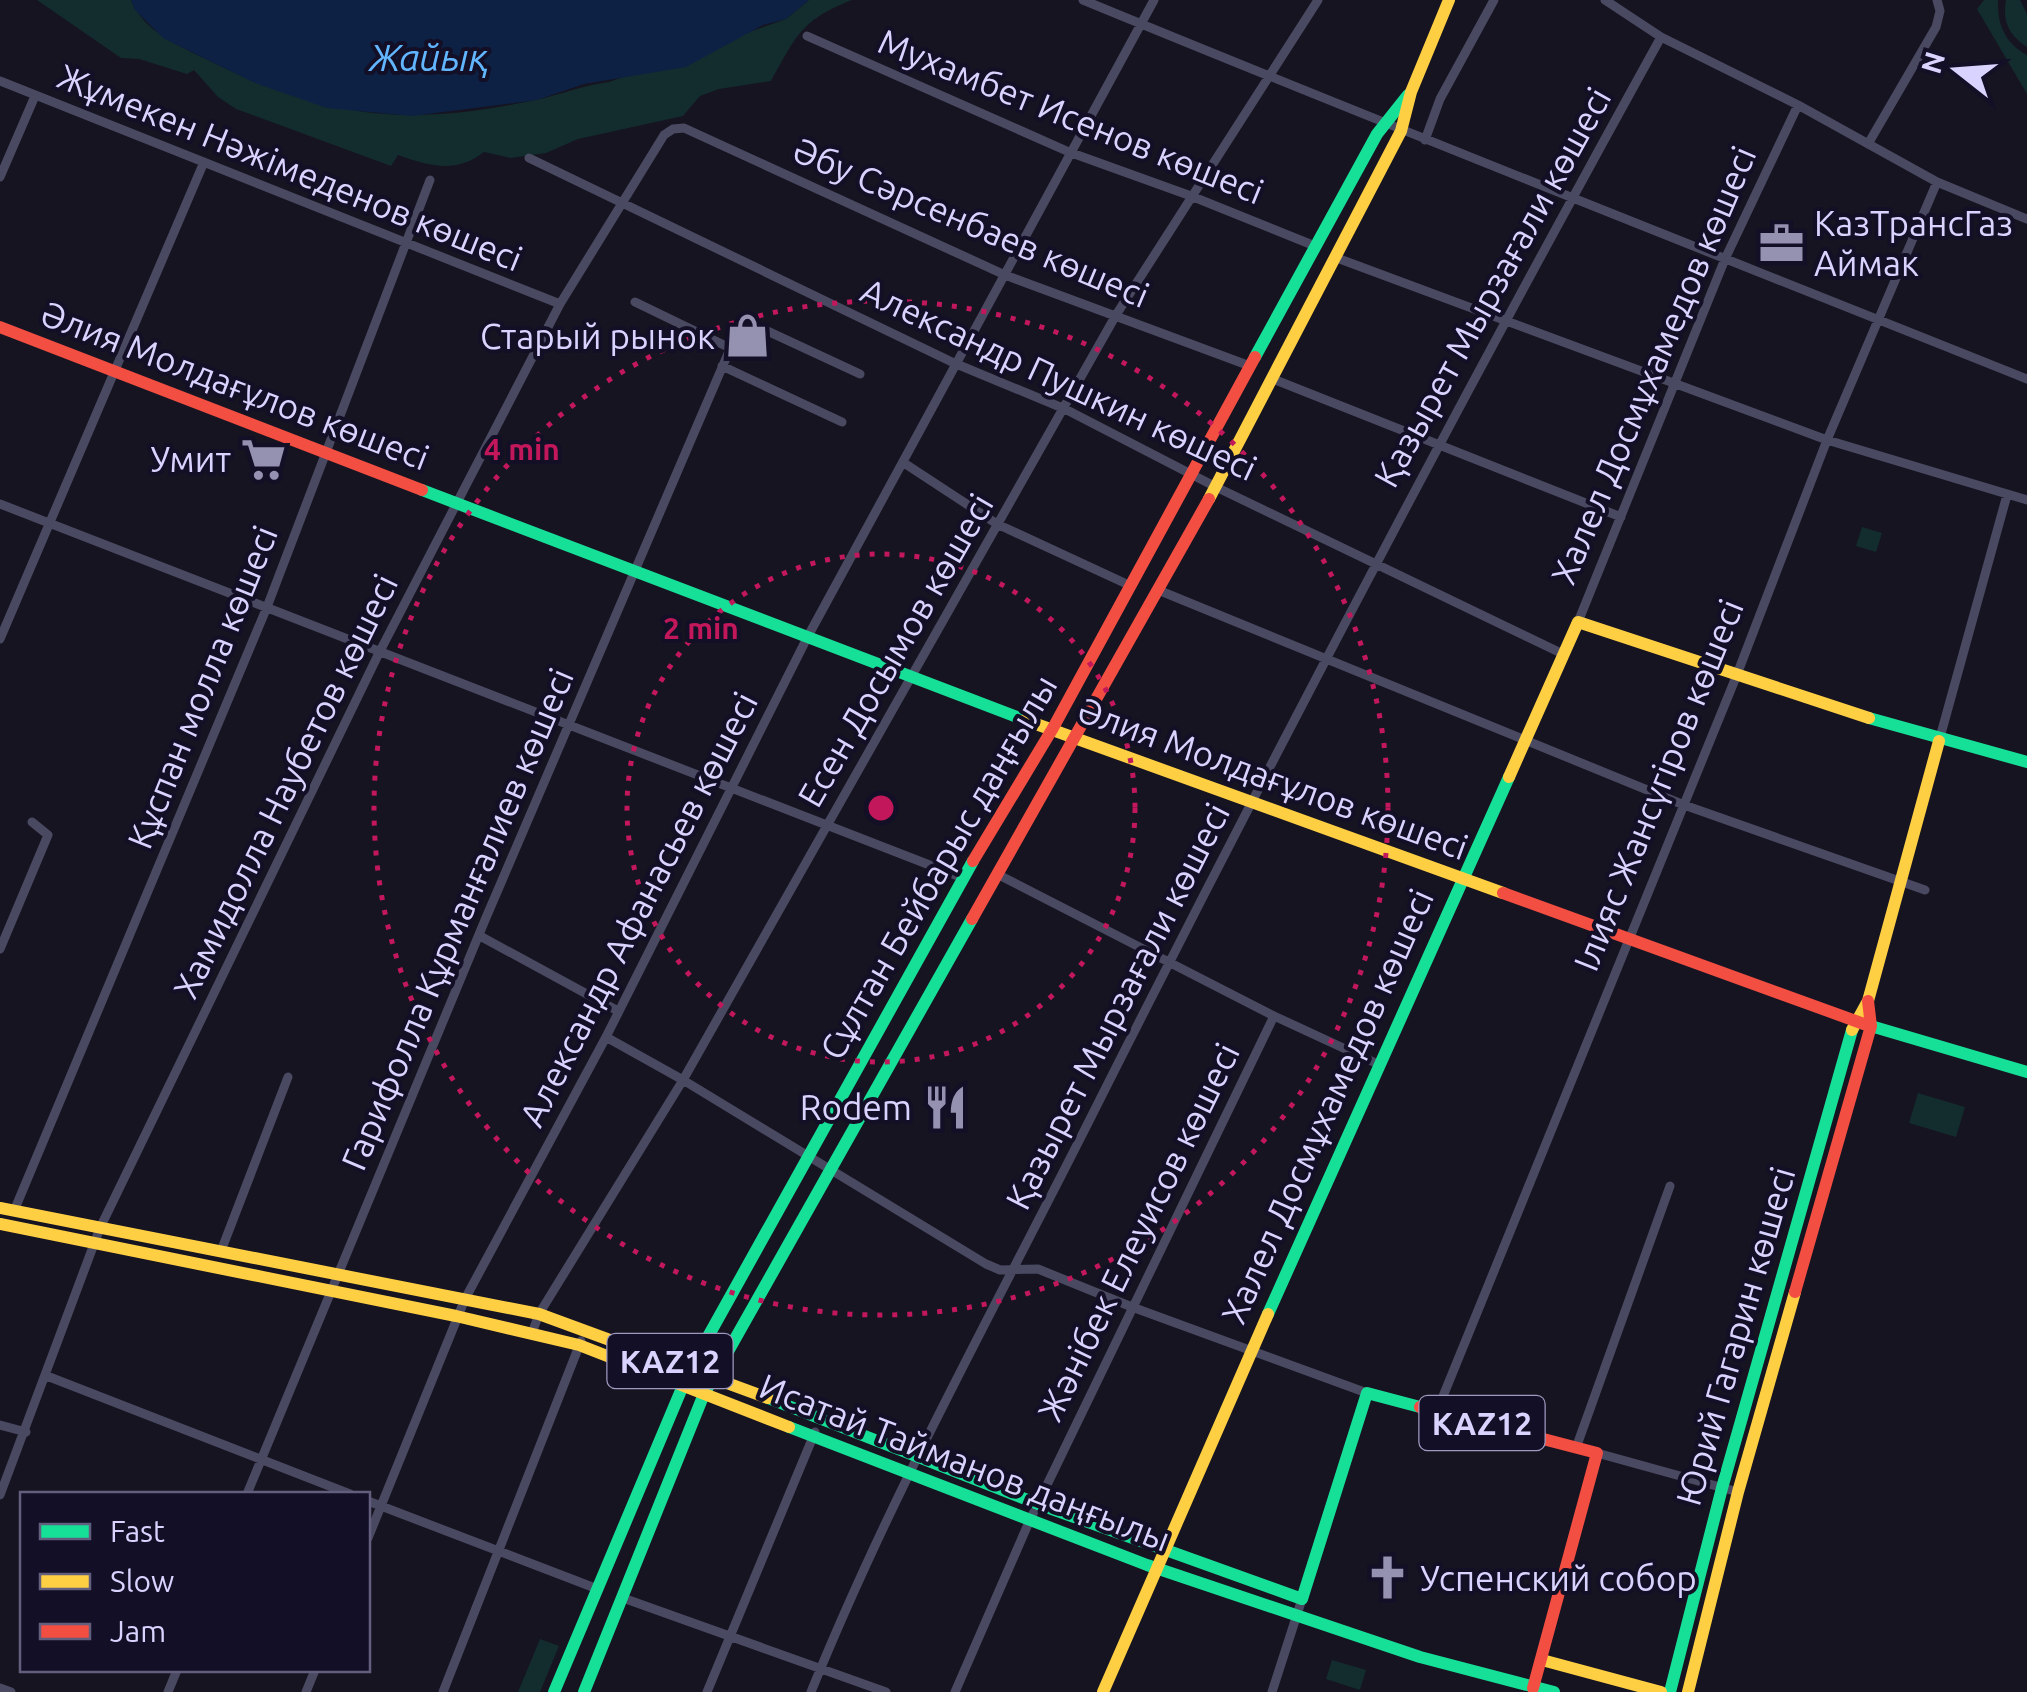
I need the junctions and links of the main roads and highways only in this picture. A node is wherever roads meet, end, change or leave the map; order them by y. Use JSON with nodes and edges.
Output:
{"nodes":[{"id":1,"x":1449,"y":0,"type":"edge"},
{"id":2,"x":1411,"y":92,"type":"junction"},
{"id":3,"x":0,"y":328,"type":"edge"},
{"id":4,"x":1053,"y":728,"type":"junction"},
{"id":5,"x":1077,"y":737,"type":"junction"},
{"id":6,"x":1939,"y":741,"type":"junction"},
{"id":7,"x":2027,"y":762,"type":"edge"},
{"id":8,"x":1461,"y":880,"type":"junction"},
{"id":9,"x":1868,"y":1000,"type":"junction"},
{"id":10,"x":888,"y":1015,"type":"junction"},
{"id":11,"x":1855,"y":1021,"type":"junction"},
{"id":12,"x":910,"y":1026,"type":"junction"},
{"id":13,"x":1870,"y":1026,"type":"junction"},
{"id":14,"x":2027,"y":1072,"type":"edge"},
{"id":15,"x":7,"y":1209,"type":"edge"},
{"id":16,"x":0,"y":1224,"type":"edge"},
{"id":17,"x":690,"y":1369,"type":"junction"},
{"id":18,"x":713,"y":1378,"type":"junction"},
{"id":19,"x":682,"y":1386,"type":"junction"},
{"id":20,"x":704,"y":1394,"type":"junction"},
{"id":21,"x":1163,"y":1549,"type":"junction"},
{"id":22,"x":1154,"y":1568,"type":"junction"},
{"id":23,"x":1542,"y":1660,"type":"junction"},
{"id":24,"x":1532,"y":1690,"type":"edge"},
{"id":25,"x":554,"y":1692,"type":"edge"},
{"id":26,"x":584,"y":1692,"type":"edge"},
{"id":27,"x":1103,"y":1692,"type":"edge"},
{"id":28,"x":1554,"y":1692,"type":"edge"},
{"id":29,"x":1662,"y":1692,"type":"edge"},
{"id":30,"x":1670,"y":1692,"type":"edge"},
{"id":31,"x":1688,"y":1692,"type":"edge"}],
"edges":[{"from":1,"to":2,"type":"main road","name":"Сұлтан Бейбарыс даңғылы"},
{"from":2,"to":4,"type":"main road","name":"Сұлтан Бейбарыс даңғылы"},
{"from":2,"to":5,"type":"main road","name":"Сұлтан Бейбарыс даңғылы"},
{"from":3,"to":4,"type":"main road","name":"Әлия Молдағұлов көшесі"},
{"from":4,"to":5,"type":"main road","name":"Әлия Молдағұлов көшесі"},
{"from":4,"to":10,"type":"main road","name":"Сұлтан Бейбарыс даңғылы"},
{"from":5,"to":8,"type":"main road","name":"Әлия Молдағұлов көшесі"},
{"from":5,"to":12,"type":"main road","name":"Сұлтан Бейбарыс даңғылы"},
{"from":6,"to":7,"type":"main road"},
{"from":6,"to":8,"type":"main road","name":"Халел Досмұхамедов көшесі"},
{"from":6,"to":9,"type":"main road","name":"Юрий Гагарин көшесі"},
{"from":8,"to":11,"type":"main road","name":"Әлия Молдағұлов көшесі"},
{"from":8,"to":21,"type":"main road","name":"Халел Досмұхамедов көшесі"},
{"from":9,"to":11,"type":"main road","name":"Юрий Гагарин көшесі"},
{"from":9,"to":13,"type":"main road","name":"Юрий Гагарин көшесі"},
{"from":10,"to":12,"type":"main road"},
{"from":10,"to":17,"type":"main road","name":"Сұлтан Бейбарыс даңғылы"},
{"from":11,"to":13,"type":"main road","name":"Әлия Молдағұлов көшесі"},
{"from":11,"to":30,"type":"main road","name":"Юрий Гагарин көшесі"},
{"from":12,"to":18,"type":"main road","name":"Сұлтан Бейбарыс даңғылы"},
{"from":13,"to":14,"type":"main road","name":"Әлия Молдағұлов көшесі"},
{"from":13,"to":31,"type":"main road","name":"Юрий Гагарин көшесі"},
{"from":15,"to":17,"type":"main road","name":"Исатай Тайманов даңғылы","number":"KAZ12"},
{"from":16,"to":19,"type":"main road","name":"Исатай Тайманов даңғылы","number":"KAZ12"},
{"from":17,"to":18,"type":"main road","name":"Исатай Тайманов даңғылы","number":"KAZ12"},
{"from":17,"to":19,"type":"main road","name":"Сұлтан Бейбарыс даңғылы"},
{"from":18,"to":20,"type":"main road","name":"Сұлтан Бейбарыс даңғылы"},
{"from":18,"to":21,"type":"main road","name":"Исатай Тайманов даңғылы","number":"KAZ12"},
{"from":19,"to":20,"type":"main road","name":"Исатай Тайманов даңғылы","number":"KAZ12"},
{"from":19,"to":25,"type":"main road","name":"Сұлтан Бейбарыс даңғылы"},
{"from":20,"to":22,"type":"main road","name":"Исатай Тайманов даңғылы","number":"KAZ12"},
{"from":20,"to":26,"type":"main road","name":"Сұлтан Бейбарыс даңғылы"},
{"from":21,"to":22,"type":"main road","name":"Халел Досмұхамедов көшесі"},
{"from":21,"to":23,"type":"main road","name":"Исатай Тайманов даңғылы","number":"KAZ12"},
{"from":22,"to":24,"type":"main road","name":"Исатай Тайманов даңғылы","number":"KAZ12"},
{"from":22,"to":27,"type":"main road","name":"Халел Досмұхамедов көшесі"},
{"from":23,"to":24,"type":"main road","number":"KAZ12"},
{"from":23,"to":29,"type":"main road"},
{"from":24,"to":28,"type":"main road","name":"Исатай Тайманов даңғылы","number":"KAZ12"}]}
